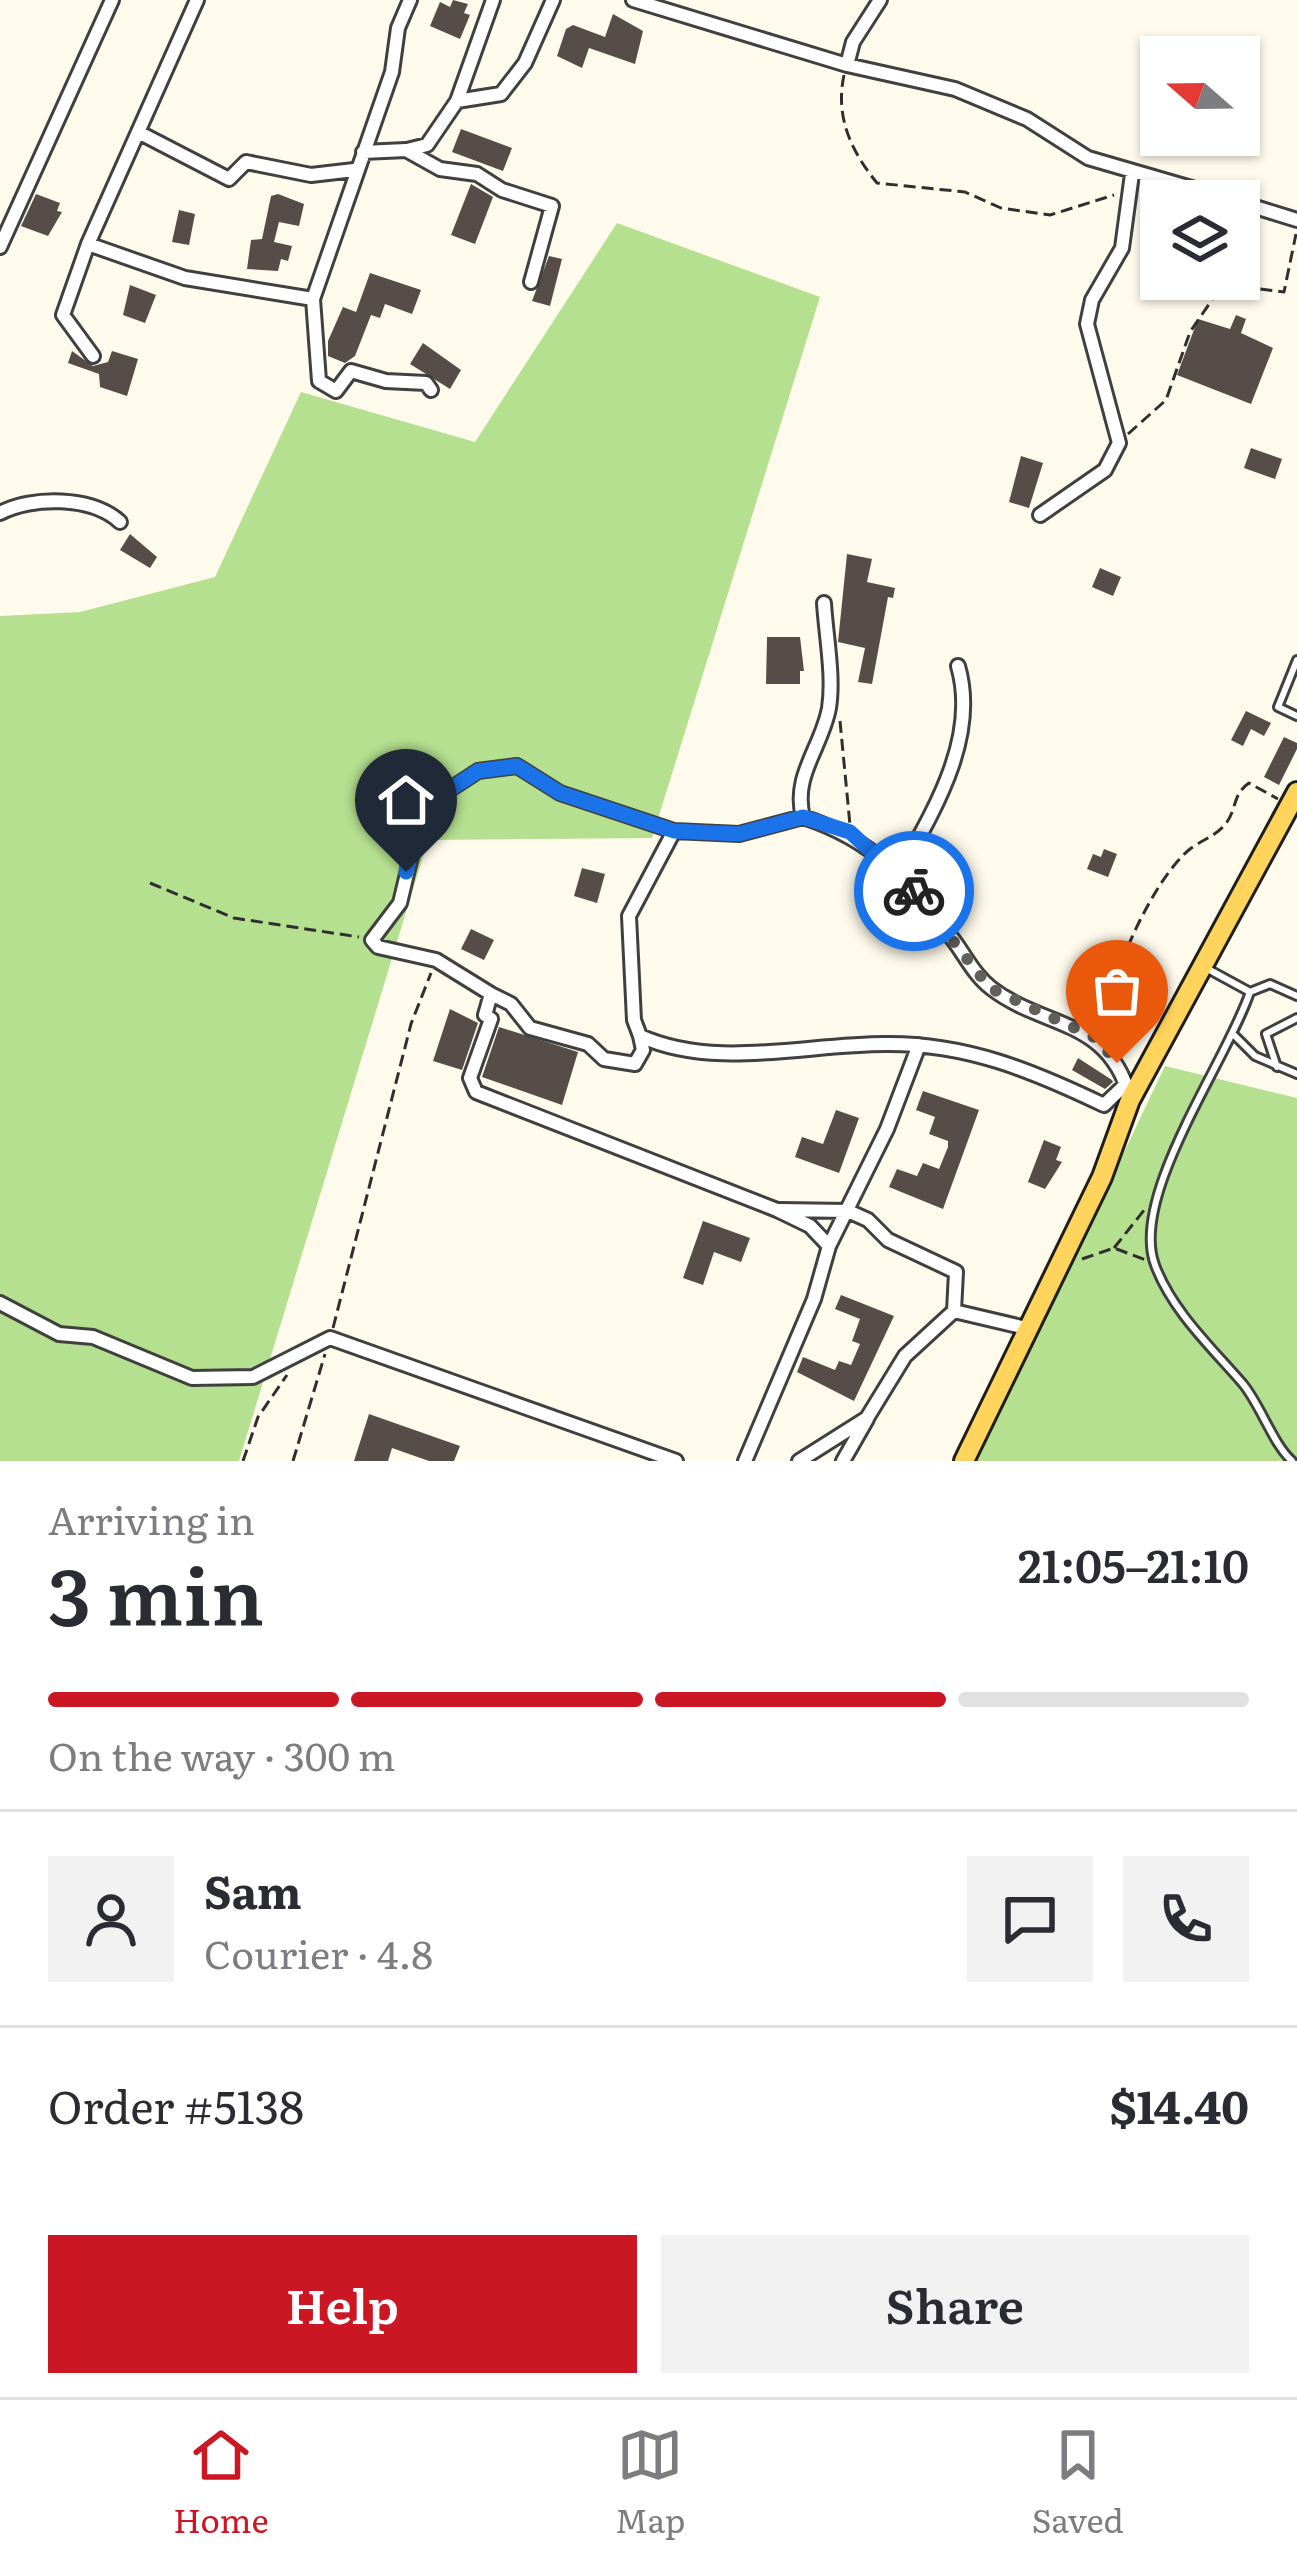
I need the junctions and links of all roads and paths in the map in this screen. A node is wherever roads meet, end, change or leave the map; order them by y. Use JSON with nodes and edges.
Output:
{"nodes":[{"id":1,"x":112,"y":0,"type":"edge"},
{"id":2,"x":196,"y":0,"type":"edge"},
{"id":3,"x":410,"y":0,"type":"edge"},
{"id":4,"x":493,"y":0,"type":"edge"},
{"id":5,"x":553,"y":0,"type":"edge"},
{"id":6,"x":633,"y":0,"type":"edge"},
{"id":7,"x":880,"y":0,"type":"edge"},
{"id":8,"x":847,"y":65,"type":"junction"},
{"id":9,"x":457,"y":101,"type":"junction"},
{"id":10,"x":140,"y":133,"type":"junction"},
{"id":11,"x":406,"y":150,"type":"junction"},
{"id":12,"x":363,"y":152,"type":"junction"},
{"id":13,"x":354,"y":170,"type":"junction"},
{"id":14,"x":1132,"y":174,"type":"junction"},
{"id":15,"x":1155,"y":180,"type":"edge"},
{"id":16,"x":1126,"y":191,"type":"junction"},
{"id":17,"x":1260,"y":208,"type":"edge"},
{"id":18,"x":1297,"y":220,"type":"edge"},
{"id":19,"x":1297,"y":232,"type":"edge"},
{"id":20,"x":88,"y":244,"type":"junction"},
{"id":21,"x":0,"y":247,"type":"edge"},
{"id":22,"x":531,"y":282,"type":"dead end"},
{"id":23,"x":314,"y":299,"type":"junction"},
{"id":24,"x":93,"y":356,"type":"dead end"},
{"id":25,"x":431,"y":390,"type":"dead end"},
{"id":26,"x":1119,"y":442,"type":"junction"},
{"id":27,"x":0,"y":514,"type":"edge"},
{"id":28,"x":1040,"y":515,"type":"dead end"},
{"id":29,"x":120,"y":522,"type":"dead end"},
{"id":30,"x":824,"y":603,"type":"dead end"},
{"id":31,"x":1297,"y":660,"type":"edge"},
{"id":32,"x":958,"y":666,"type":"dead end"},
{"id":33,"x":829,"y":708,"type":"junction"},
{"id":34,"x":1297,"y":716,"type":"edge"},
{"id":35,"x":1292,"y":799,"type":"edge"},
{"id":36,"x":803,"y":817,"type":"junction"},
{"id":37,"x":674,"y":831,"type":"junction"},
{"id":38,"x":850,"y":832,"type":"junction"},
{"id":39,"x":899,"y":873,"type":"junction"},
{"id":40,"x":150,"y":883,"type":"dead end"},
{"id":41,"x":372,"y":940,"type":"junction"},
{"id":42,"x":436,"y":960,"type":"junction"},
{"id":43,"x":1202,"y":967,"type":"junction"},
{"id":44,"x":1250,"y":992,"type":"junction"},
{"id":45,"x":491,"y":994,"type":"junction"},
{"id":46,"x":1297,"y":995,"type":"edge"},
{"id":47,"x":1297,"y":1018,"type":"edge"},
{"id":48,"x":640,"y":1036,"type":"junction"},
{"id":49,"x":1235,"y":1036,"type":"junction"},
{"id":50,"x":1098,"y":1039,"type":"junction"},
{"id":51,"x":919,"y":1045,"type":"junction"},
{"id":52,"x":1278,"y":1070,"type":"junction"},
{"id":53,"x":1297,"y":1074,"type":"edge"},
{"id":54,"x":1128,"y":1092,"type":"junction"},
{"id":55,"x":1154,"y":1198,"type":"junction"},
{"id":56,"x":777,"y":1210,"type":"junction"},
{"id":57,"x":848,"y":1211,"type":"junction"},
{"id":58,"x":829,"y":1246,"type":"junction"},
{"id":59,"x":1114,"y":1248,"type":"junction"},
{"id":60,"x":1154,"y":1263,"type":"junction"},
{"id":61,"x":1061,"y":1265,"type":"junction"},
{"id":62,"x":0,"y":1304,"type":"edge"},
{"id":63,"x":954,"y":1311,"type":"junction"},
{"id":64,"x":1025,"y":1328,"type":"junction"},
{"id":65,"x":330,"y":1338,"type":"junction"},
{"id":66,"x":304,"y":1355,"type":"junction"},
{"id":67,"x":867,"y":1418,"type":"junction"},
{"id":68,"x":243,"y":1461,"type":"edge"},
{"id":69,"x":293,"y":1461,"type":"edge"},
{"id":70,"x":676,"y":1461,"type":"edge"},
{"id":71,"x":745,"y":1461,"type":"edge"},
{"id":72,"x":799,"y":1461,"type":"edge"},
{"id":73,"x":843,"y":1461,"type":"edge"},
{"id":74,"x":964,"y":1461,"type":"edge"},
{"id":75,"x":1292,"y":1461,"type":"edge"}],
"edges":[{"from":1,"to":21,"type":"street"},
{"from":2,"to":10,"type":"street"},
{"from":3,"to":12,"type":"street"},
{"from":4,"to":9,"type":"street"},
{"from":5,"to":9,"type":"street"},
{"from":6,"to":8,"type":"street"},
{"from":7,"to":8,"type":"street"},
{"from":8,"to":14,"type":"street"},
{"from":8,"to":16,"type":"path"},
{"from":9,"to":11,"type":"street"},
{"from":10,"to":13,"type":"street"},
{"from":10,"to":20,"type":"street"},
{"from":11,"to":12,"type":"street"},
{"from":11,"to":22,"type":"street"},
{"from":12,"to":13,"type":"street"},
{"from":13,"to":23,"type":"street"},
{"from":14,"to":15,"type":"street"},
{"from":14,"to":16,"type":"street"},
{"from":16,"to":26,"type":"street"},
{"from":17,"to":18,"type":"street"},
{"from":19,"to":26,"type":"path"},
{"from":20,"to":23,"type":"street"},
{"from":20,"to":24,"type":"street"},
{"from":23,"to":25,"type":"street"},
{"from":26,"to":28,"type":"street"},
{"from":27,"to":29,"type":"street"},
{"from":30,"to":33,"type":"street"},
{"from":31,"to":34,"type":"lane"},
{"from":32,"to":39,"type":"street"},
{"from":33,"to":36,"type":"street"},
{"from":33,"to":38,"type":"path"},
{"from":35,"to":43,"type":"main road"},
{"from":35,"to":50,"type":"path"},
{"from":36,"to":37,"type":"street"},
{"from":36,"to":38,"type":"street"},
{"from":37,"to":41,"type":"street"},
{"from":37,"to":48,"type":"street"},
{"from":38,"to":39,"type":"street"},
{"from":39,"to":50,"type":"street"},
{"from":40,"to":41,"type":"path"},
{"from":41,"to":42,"type":"street"},
{"from":42,"to":45,"type":"street"},
{"from":42,"to":65,"type":"path"},
{"from":43,"to":44,"type":"lane"},
{"from":43,"to":54,"type":"main road"},
{"from":44,"to":46,"type":"lane"},
{"from":44,"to":49,"type":"lane"},
{"from":45,"to":48,"type":"street"},
{"from":45,"to":56,"type":"street"},
{"from":47,"to":52,"type":"lane"},
{"from":48,"to":51,"type":"street"},
{"from":49,"to":52,"type":"lane"},
{"from":49,"to":55,"type":"lane"},
{"from":50,"to":54,"type":"street"},
{"from":51,"to":54,"type":"street"},
{"from":51,"to":57,"type":"street"},
{"from":52,"to":53,"type":"lane"},
{"from":54,"to":61,"type":"main road"},
{"from":55,"to":59,"type":"path"},
{"from":55,"to":60,"type":"lane"},
{"from":56,"to":57,"type":"street"},
{"from":56,"to":58,"type":"street"},
{"from":57,"to":58,"type":"street"},
{"from":57,"to":63,"type":"street"},
{"from":58,"to":71,"type":"street"},
{"from":59,"to":60,"type":"path"},
{"from":59,"to":61,"type":"path"},
{"from":60,"to":75,"type":"lane"},
{"from":61,"to":64,"type":"main road"},
{"from":62,"to":66,"type":"street"},
{"from":63,"to":64,"type":"street"},
{"from":63,"to":67,"type":"street"},
{"from":64,"to":74,"type":"main road"},
{"from":65,"to":66,"type":"street"},
{"from":65,"to":69,"type":"path"},
{"from":65,"to":70,"type":"street"},
{"from":66,"to":68,"type":"path"},
{"from":67,"to":72,"type":"street"},
{"from":67,"to":73,"type":"street"}]}
